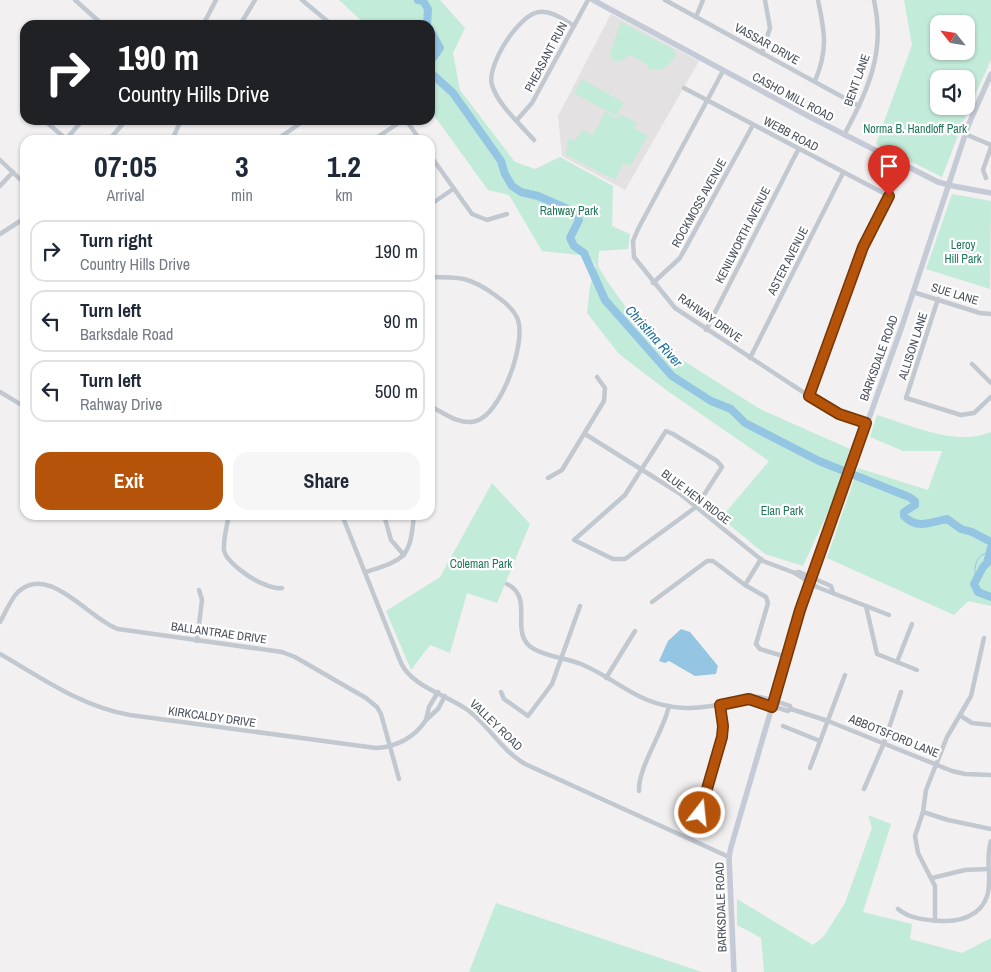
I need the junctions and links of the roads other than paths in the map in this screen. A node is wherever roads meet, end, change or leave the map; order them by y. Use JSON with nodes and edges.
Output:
{"nodes":[{"id":1,"x":75,"y":0,"type":"edge"},
{"id":2,"x":216,"y":0,"type":"edge"},
{"id":3,"x":255,"y":0,"type":"edge"},
{"id":4,"x":302,"y":0,"type":"edge"},
{"id":5,"x":588,"y":0,"type":"edge"},
{"id":6,"x":593,"y":0,"type":"edge"},
{"id":7,"x":665,"y":0,"type":"edge"},
{"id":8,"x":703,"y":0,"type":"edge"},
{"id":9,"x":765,"y":0,"type":"edge"},
{"id":10,"x":818,"y":0,"type":"edge"},
{"id":11,"x":874,"y":0,"type":"edge"},
{"id":12,"x":696,"y":16,"type":"junction"},
{"id":13,"x":98,"y":20,"type":"edge"},
{"id":14,"x":206,"y":20,"type":"edge"},
{"id":15,"x":243,"y":20,"type":"edge"},
{"id":16,"x":324,"y":20,"type":"edge"},
{"id":17,"x":574,"y":26,"type":"junction"},
{"id":18,"x":762,"y":53,"type":"junction"},
{"id":19,"x":724,"y":71,"type":"junction"},
{"id":20,"x":991,"y":74,"type":"edge"},
{"id":21,"x":815,"y":82,"type":"junction"},
{"id":22,"x":684,"y":88,"type":"dead end"},
{"id":23,"x":707,"y":100,"type":"junction"},
{"id":24,"x":859,"y":106,"type":"junction"},
{"id":25,"x":517,"y":120,"type":"junction"},
{"id":26,"x":50,"y":125,"type":"edge"},
{"id":27,"x":79,"y":125,"type":"edge"},
{"id":28,"x":122,"y":125,"type":"edge"},
{"id":29,"x":298,"y":125,"type":"edge"},
{"id":30,"x":396,"y":125,"type":"edge"},
{"id":31,"x":408,"y":125,"type":"edge"},
{"id":32,"x":753,"y":125,"type":"junction"},
{"id":33,"x":965,"y":134,"type":"junction"},
{"id":34,"x":61,"y":135,"type":"edge"},
{"id":35,"x":70,"y":135,"type":"edge"},
{"id":36,"x":113,"y":135,"type":"edge"},
{"id":37,"x":283,"y":135,"type":"edge"},
{"id":38,"x":381,"y":135,"type":"edge"},
{"id":39,"x":416,"y":135,"type":"edge"},
{"id":40,"x":844,"y":135,"type":"junction"},
{"id":41,"x":534,"y":140,"type":"dead end"},
{"id":42,"x":991,"y":146,"type":"edge"},
{"id":43,"x":798,"y":150,"type":"junction"},
{"id":44,"x":0,"y":160,"type":"edge"},
{"id":45,"x":435,"y":162,"type":"edge"},
{"id":46,"x":904,"y":165,"type":"junction"},
{"id":47,"x":13,"y":172,"type":"junction"},
{"id":48,"x":843,"y":172,"type":"junction"},
{"id":49,"x":986,"y":178,"type":"dead end"},
{"id":50,"x":20,"y":179,"type":"edge"},
{"id":51,"x":948,"y":185,"type":"junction"},
{"id":52,"x":0,"y":186,"type":"edge"},
{"id":53,"x":454,"y":189,"type":"junction"},
{"id":54,"x":991,"y":192,"type":"edge"},
{"id":55,"x":889,"y":196,"type":"junction"},
{"id":56,"x":435,"y":202,"type":"edge"},
{"id":57,"x":507,"y":214,"type":"dead end"},
{"id":58,"x":20,"y":221,"type":"edge"},
{"id":59,"x":0,"y":234,"type":"edge"},
{"id":60,"x":435,"y":277,"type":"edge"},
{"id":61,"x":653,"y":283,"type":"junction"},
{"id":62,"x":914,"y":292,"type":"junction"},
{"id":63,"x":938,"y":299,"type":"junction"},
{"id":64,"x":991,"y":314,"type":"edge"},
{"id":65,"x":706,"y":330,"type":"junction"},
{"id":66,"x":750,"y":358,"type":"junction"},
{"id":67,"x":972,"y":364,"type":"dead end"},
{"id":68,"x":596,"y":377,"type":"dead end"},
{"id":69,"x":991,"y":382,"type":"edge"},
{"id":70,"x":0,"y":392,"type":"edge"},
{"id":71,"x":809,"y":396,"type":"junction"},
{"id":72,"x":991,"y":397,"type":"edge"},
{"id":73,"x":20,"y":403,"type":"edge"},
{"id":74,"x":435,"y":408,"type":"edge"},
{"id":75,"x":866,"y":423,"type":"junction"},
{"id":76,"x":585,"y":434,"type":"junction"},
{"id":77,"x":642,"y":470,"type":"junction"},
{"id":78,"x":548,"y":478,"type":"dead end"},
{"id":79,"x":696,"y":507,"type":"junction"},
{"id":80,"x":228,"y":520,"type":"edge"},
{"id":81,"x":344,"y":520,"type":"edge"},
{"id":82,"x":385,"y":520,"type":"edge"},
{"id":83,"x":413,"y":520,"type":"edge"},
{"id":84,"x":404,"y":554,"type":"junction"},
{"id":85,"x":761,"y":559,"type":"junction"},
{"id":86,"x":366,"y":572,"type":"junction"},
{"id":87,"x":811,"y":580,"type":"junction"},
{"id":88,"x":507,"y":584,"type":"dead end"},
{"id":89,"x":745,"y":585,"type":"junction"},
{"id":90,"x":282,"y":588,"type":"dead end"},
{"id":91,"x":200,"y":590,"type":"dead end"},
{"id":92,"x":652,"y":602,"type":"dead end"},
{"id":93,"x":580,"y":606,"type":"dead end"},
{"id":94,"x":866,"y":606,"type":"junction"},
{"id":95,"x":889,"y":614,"type":"dead end"},
{"id":96,"x":0,"y":622,"type":"edge"},
{"id":97,"x":912,"y":624,"type":"dead end"},
{"id":98,"x":634,"y":631,"type":"dead end"},
{"id":99,"x":984,"y":638,"type":"dead end"},
{"id":100,"x":197,"y":641,"type":"junction"},
{"id":101,"x":0,"y":654,"type":"edge"},
{"id":102,"x":562,"y":657,"type":"junction"},
{"id":103,"x":786,"y":657,"type":"junction"},
{"id":104,"x":897,"y":662,"type":"junction"},
{"id":105,"x":918,"y":670,"type":"dead end"},
{"id":106,"x":844,"y":675,"type":"dead end"},
{"id":107,"x":606,"y":678,"type":"junction"},
{"id":108,"x":438,"y":692,"type":"junction"},
{"id":109,"x":502,"y":692,"type":"dead end"},
{"id":110,"x":902,"y":692,"type":"dead end"},
{"id":111,"x":445,"y":696,"type":"junction"},
{"id":112,"x":773,"y":704,"type":"junction"},
{"id":113,"x":720,"y":705,"type":"junction"},
{"id":114,"x":669,"y":706,"type":"junction"},
{"id":115,"x":961,"y":716,"type":"junction"},
{"id":116,"x":426,"y":720,"type":"junction"},
{"id":117,"x":828,"y":721,"type":"junction"},
{"id":118,"x":991,"y":725,"type":"edge"},
{"id":119,"x":783,"y":726,"type":"dead end"},
{"id":120,"x":820,"y":741,"type":"junction"},
{"id":121,"x":884,"y":742,"type":"junction"},
{"id":122,"x":390,"y":746,"type":"junction"},
{"id":123,"x":936,"y":764,"type":"junction"},
{"id":124,"x":810,"y":768,"type":"dead end"},
{"id":125,"x":991,"y":775,"type":"edge"},
{"id":126,"x":399,"y":779,"type":"dead end"},
{"id":127,"x":864,"y":789,"type":"dead end"},
{"id":128,"x":639,"y":791,"type":"dead end"},
{"id":129,"x":923,"y":812,"type":"junction"},
{"id":130,"x":694,"y":822,"type":"dead end"},
{"id":131,"x":991,"y":829,"type":"edge"},
{"id":132,"x":991,"y":842,"type":"edge"},
{"id":133,"x":729,"y":857,"type":"junction"},
{"id":134,"x":988,"y":869,"type":"junction"},
{"id":135,"x":932,"y":878,"type":"junction"},
{"id":136,"x":898,"y":909,"type":"dead end"},
{"id":137,"x":935,"y":920,"type":"junction"},
{"id":138,"x":734,"y":972,"type":"edge"}],
"edges":[{"from":1,"to":13,"type":"street"},
{"from":2,"to":14,"type":"street"},
{"from":3,"to":15,"type":"street"},
{"from":4,"to":16,"type":"street"},
{"from":5,"to":17,"type":"street","name":"PHEASANT RUN"},
{"from":6,"to":19,"type":"street","name":"CASHO MILL ROAD"},
{"from":7,"to":12,"type":"street","name":"VASSAR DRIVE"},
{"from":8,"to":12,"type":"street"},
{"from":9,"to":18,"type":"street"},
{"from":10,"to":21,"type":"street"},
{"from":11,"to":24,"type":"street","name":"BENT LANE"},
{"from":12,"to":18,"type":"street","name":"VASSAR DRIVE"},
{"from":17,"to":25,"type":"street","name":"PHEASANT RUN"},
{"from":17,"to":25,"type":"street"},
{"from":18,"to":21,"type":"street","name":"VASSAR DRIVE"},
{"from":19,"to":23,"type":"street","name":"RAHWAY DRIVE"},
{"from":19,"to":40,"type":"street","name":"CASHO MILL ROAD"},
{"from":20,"to":33,"type":"street","name":"BARKSDALE ROAD"},
{"from":21,"to":24,"type":"street","name":"VASSAR DRIVE"},
{"from":22,"to":23,"type":"street","name":"WEBB ROAD"},
{"from":23,"to":32,"type":"street","name":"WEBB ROAD"},
{"from":23,"to":61,"type":"street","name":"RAHWAY DRIVE"},
{"from":24,"to":40,"type":"street","name":"BENT LANE"},
{"from":25,"to":41,"type":"street"},
{"from":26,"to":34,"type":"street"},
{"from":27,"to":35,"type":"street"},
{"from":28,"to":36,"type":"street"},
{"from":29,"to":37,"type":"street"},
{"from":30,"to":38,"type":"street"},
{"from":31,"to":39,"type":"street"},
{"from":32,"to":43,"type":"street","name":"WEBB ROAD"},
{"from":32,"to":61,"type":"street","name":"ROCKMOSS AVENUE"},
{"from":33,"to":42,"type":"street"},
{"from":33,"to":51,"type":"street","name":"BARKSDALE ROAD"},
{"from":40,"to":46,"type":"street","name":"CASHO MILL ROAD"},
{"from":42,"to":49,"type":"street"},
{"from":43,"to":48,"type":"street","name":"WEBB ROAD"},
{"from":43,"to":65,"type":"street","name":"KENILWORTH AVENUE"},
{"from":44,"to":47,"type":"street"},
{"from":45,"to":53,"type":"street"},
{"from":46,"to":51,"type":"street","name":"CASHO MILL ROAD"},
{"from":46,"to":55,"type":"street"},
{"from":47,"to":50,"type":"street"},
{"from":47,"to":52,"type":"street"},
{"from":48,"to":55,"type":"street","name":"WEBB ROAD"},
{"from":48,"to":66,"type":"street","name":"ASTER AVENUE"},
{"from":51,"to":54,"type":"street","name":"CASHO MILL ROAD"},
{"from":51,"to":62,"type":"street","name":"BARKSDALE ROAD"},
{"from":53,"to":56,"type":"street"},
{"from":53,"to":57,"type":"street"},
{"from":55,"to":71,"type":"street"},
{"from":58,"to":59,"type":"street"},
{"from":60,"to":74,"type":"street"},
{"from":61,"to":65,"type":"street","name":"RAHWAY DRIVE"},
{"from":62,"to":63,"type":"street","name":"SUE LANE"},
{"from":62,"to":75,"type":"street","name":"BARKSDALE ROAD"},
{"from":63,"to":64,"type":"street","name":"SUE LANE"},
{"from":63,"to":72,"type":"street","name":"ALLISON LANE"},
{"from":65,"to":66,"type":"street","name":"RAHWAY DRIVE"},
{"from":66,"to":71,"type":"street","name":"RAHWAY DRIVE"},
{"from":67,"to":69,"type":"street"},
{"from":68,"to":76,"type":"street"},
{"from":70,"to":73,"type":"street"},
{"from":71,"to":75,"type":"street","name":"RAHWAY DRIVE"},
{"from":75,"to":87,"type":"street","name":"BARKSDALE ROAD"},
{"from":76,"to":77,"type":"street","name":"BLUE HEN RIDGE"},
{"from":76,"to":78,"type":"street"},
{"from":77,"to":79,"type":"street","name":"BLUE HEN RIDGE"},
{"from":77,"to":79,"type":"street"},
{"from":77,"to":79,"type":"street"},
{"from":79,"to":85,"type":"street","name":"BLUE HEN RIDGE"},
{"from":80,"to":90,"type":"street"},
{"from":81,"to":86,"type":"street","name":"VALLEY ROAD"},
{"from":82,"to":84,"type":"street"},
{"from":83,"to":84,"type":"street"},
{"from":84,"to":86,"type":"street"},
{"from":85,"to":87,"type":"street","name":"BLUE HEN RIDGE"},
{"from":85,"to":89,"type":"street"},
{"from":86,"to":108,"type":"street","name":"VALLEY ROAD"},
{"from":87,"to":94,"type":"street","name":"BLUE HEN RIDGE"},
{"from":87,"to":103,"type":"street","name":"BARKSDALE ROAD"},
{"from":88,"to":102,"type":"street","name":"ABBOTSFORD LANE"},
{"from":89,"to":92,"type":"street"},
{"from":89,"to":103,"type":"street"},
{"from":91,"to":100,"type":"street"},
{"from":93,"to":102,"type":"street"},
{"from":94,"to":95,"type":"street","name":"BLUE HEN RIDGE"},
{"from":94,"to":104,"type":"street"},
{"from":96,"to":100,"type":"street","name":"BALLANTRAE DRIVE"},
{"from":97,"to":104,"type":"street"},
{"from":98,"to":107,"type":"street"},
{"from":99,"to":115,"type":"street"},
{"from":100,"to":122,"type":"street","name":"BALLANTRAE DRIVE"},
{"from":101,"to":122,"type":"street","name":"KIRKCALDY DRIVE"},
{"from":102,"to":107,"type":"street","name":"ABBOTSFORD LANE"},
{"from":102,"to":109,"type":"street"},
{"from":103,"to":112,"type":"street","name":"BARKSDALE ROAD"},
{"from":104,"to":105,"type":"street"},
{"from":106,"to":117,"type":"street"},
{"from":107,"to":114,"type":"street","name":"ABBOTSFORD LANE"},
{"from":108,"to":111,"type":"street","name":"VALLEY ROAD"},
{"from":108,"to":116,"type":"street","name":"KIRKCALDY DRIVE"},
{"from":110,"to":121,"type":"street"},
{"from":111,"to":116,"type":"street","name":"KIRKCALDY DRIVE"},
{"from":111,"to":133,"type":"street","name":"VALLEY ROAD"},
{"from":112,"to":113,"type":"street","name":"ABBOTSFORD LANE"},
{"from":112,"to":117,"type":"street","name":"ABBOTSFORD LANE"},
{"from":112,"to":133,"type":"street","name":"BARKSDALE ROAD"},
{"from":113,"to":114,"type":"street","name":"ABBOTSFORD LANE"},
{"from":113,"to":130,"type":"street"},
{"from":114,"to":128,"type":"street"},
{"from":115,"to":118,"type":"street"},
{"from":115,"to":123,"type":"street"},
{"from":116,"to":122,"type":"street","name":"KIRKCALDY DRIVE"},
{"from":117,"to":120,"type":"street"},
{"from":117,"to":121,"type":"street","name":"ABBOTSFORD LANE"},
{"from":119,"to":120,"type":"street"},
{"from":120,"to":124,"type":"street"},
{"from":121,"to":123,"type":"street","name":"ABBOTSFORD LANE"},
{"from":121,"to":127,"type":"street"},
{"from":122,"to":126,"type":"street","name":"BALLANTRAE DRIVE"},
{"from":123,"to":125,"type":"street","name":"ABBOTSFORD LANE"},
{"from":123,"to":129,"type":"street"},
{"from":129,"to":131,"type":"street"},
{"from":129,"to":135,"type":"street"},
{"from":132,"to":134,"type":"street"},
{"from":133,"to":138,"type":"street","name":"BARKSDALE ROAD"},
{"from":134,"to":135,"type":"street"},
{"from":134,"to":137,"type":"street"},
{"from":135,"to":137,"type":"street"},
{"from":136,"to":137,"type":"street"}]}
